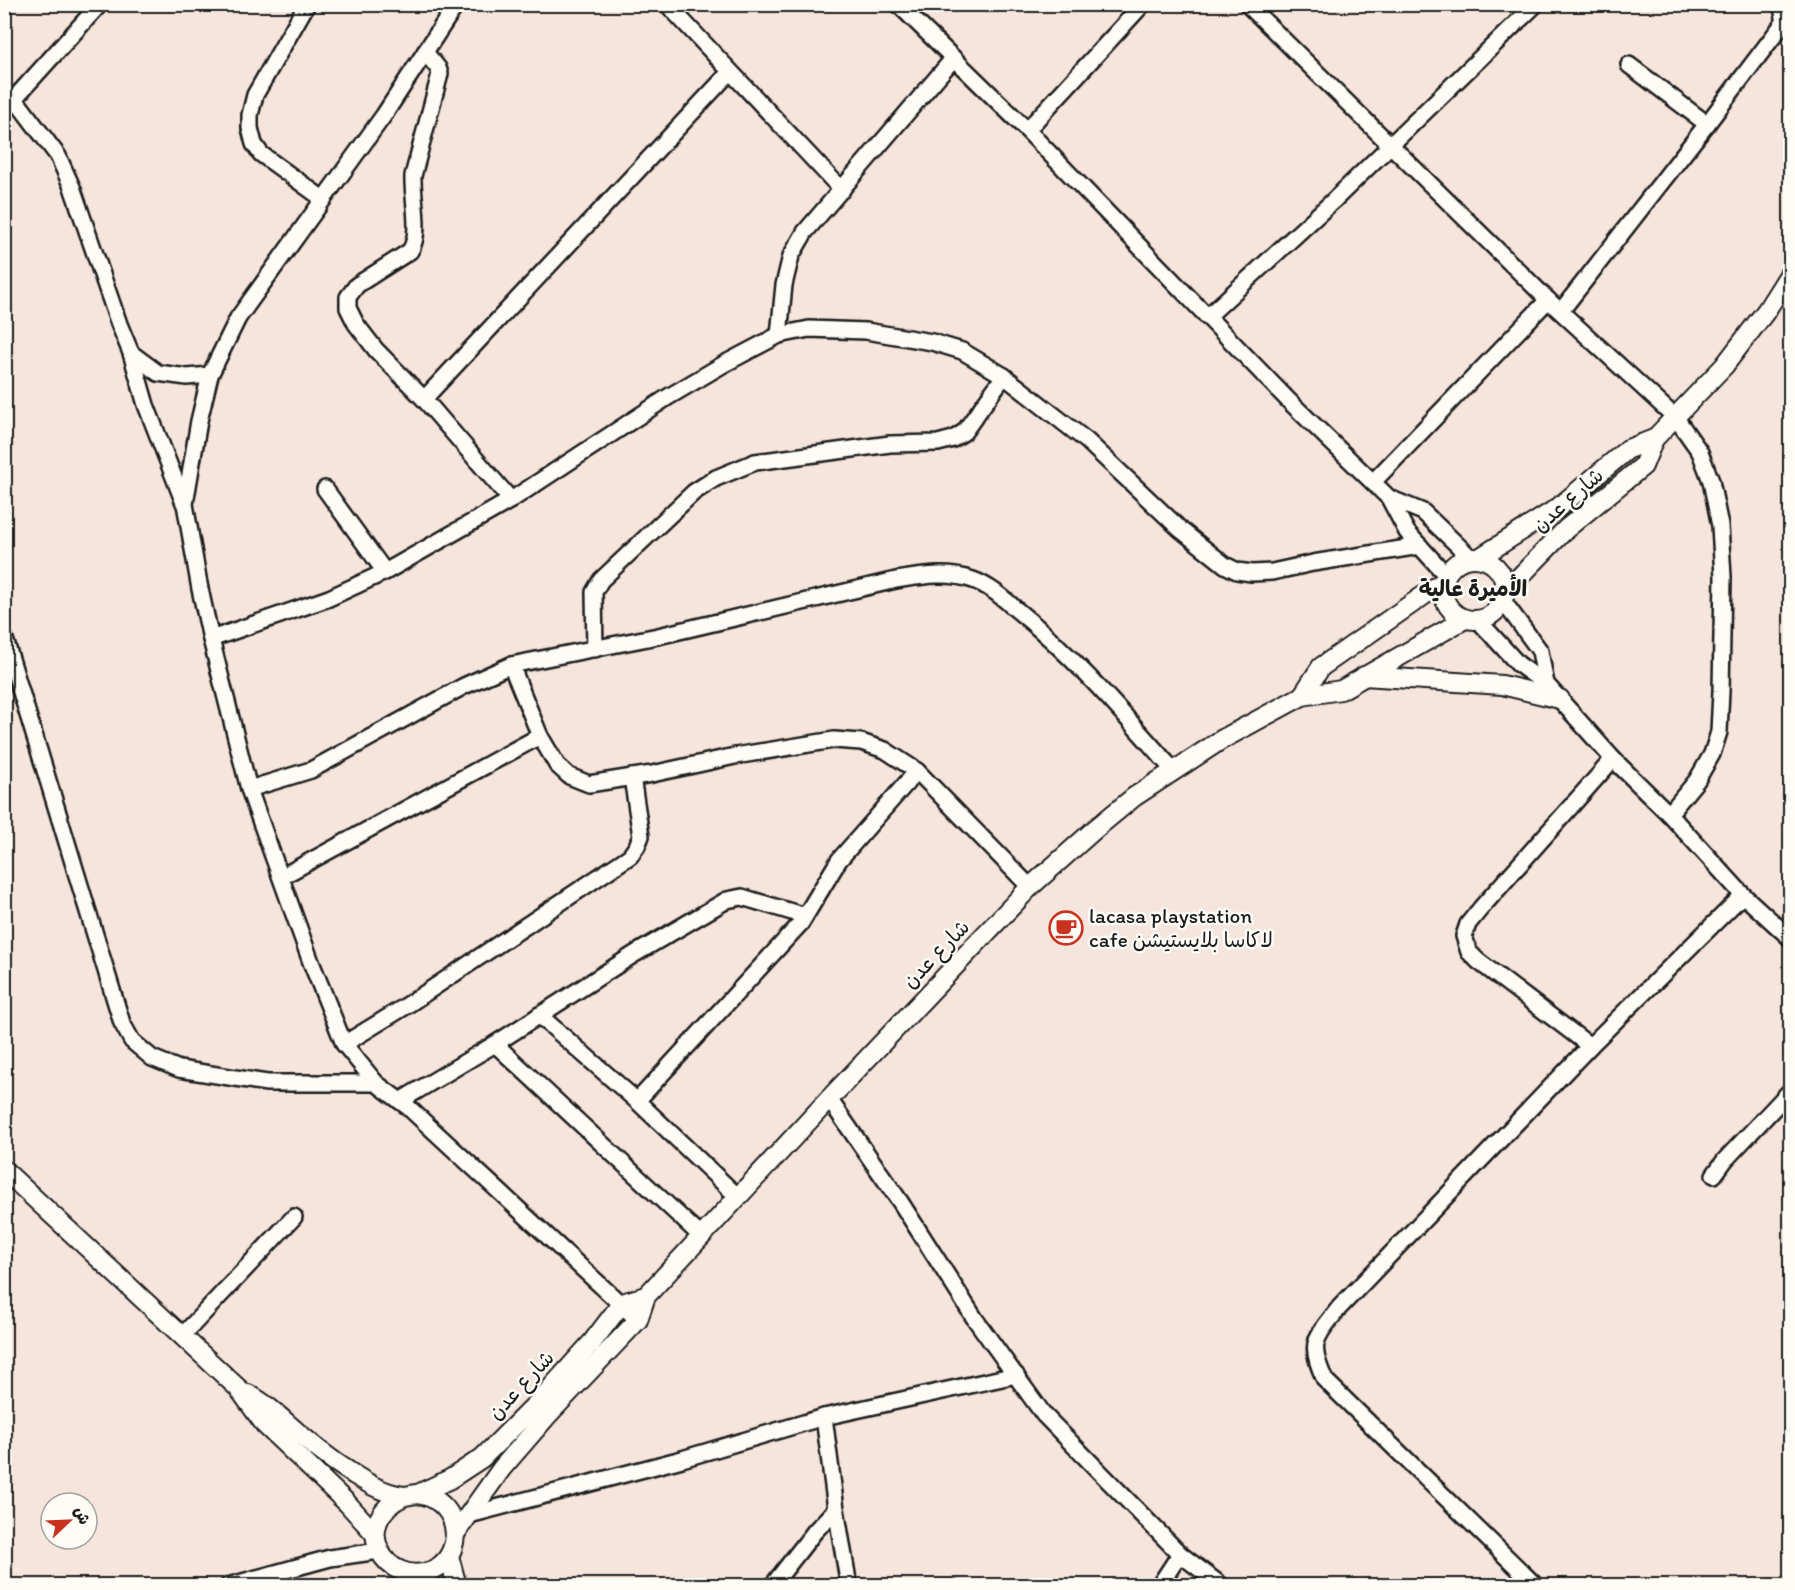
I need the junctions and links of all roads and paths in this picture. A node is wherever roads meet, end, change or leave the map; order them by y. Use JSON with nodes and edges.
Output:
{"nodes":[{"id":1,"x":100,"y":4,"type":"edge"},
{"id":2,"x":307,"y":4,"type":"edge"},
{"id":3,"x":667,"y":4,"type":"edge"},
{"id":4,"x":898,"y":4,"type":"edge"},
{"id":5,"x":1143,"y":4,"type":"edge"},
{"id":6,"x":1247,"y":4,"type":"edge"},
{"id":7,"x":1536,"y":4,"type":"edge"},
{"id":8,"x":1781,"y":4,"type":"edge"},
{"id":9,"x":454,"y":8,"type":"edge"},
{"id":10,"x":1522,"y":10,"type":"edge"},
{"id":11,"x":1788,"y":24,"type":"edge"},
{"id":12,"x":425,"y":52,"type":"junction"},
{"id":13,"x":953,"y":59,"type":"junction"},
{"id":14,"x":1629,"y":65,"type":"dead end"},
{"id":15,"x":730,"y":72,"type":"junction"},
{"id":16,"x":10,"y":104,"type":"edge"},
{"id":17,"x":1707,"y":124,"type":"junction"},
{"id":18,"x":1028,"y":130,"type":"junction"},
{"id":19,"x":1390,"y":145,"type":"junction"},
{"id":20,"x":842,"y":190,"type":"junction"},
{"id":21,"x":323,"y":199,"type":"junction"},
{"id":22,"x":1791,"y":273,"type":"edge"},
{"id":23,"x":1548,"y":300,"type":"junction"},
{"id":24,"x":1561,"y":311,"type":"junction"},
{"id":25,"x":1207,"y":317,"type":"junction"},
{"id":26,"x":779,"y":335,"type":"junction"},
{"id":27,"x":131,"y":353,"type":"junction"},
{"id":28,"x":210,"y":375,"type":"junction"},
{"id":29,"x":1004,"y":375,"type":"junction"},
{"id":30,"x":424,"y":399,"type":"junction"},
{"id":31,"x":1676,"y":418,"type":"junction"},
{"id":32,"x":1654,"y":439,"type":"junction"},
{"id":33,"x":1372,"y":482,"type":"junction"},
{"id":34,"x":325,"y":489,"type":"dead end"},
{"id":35,"x":1389,"y":498,"type":"junction"},
{"id":36,"x":511,"y":500,"type":"junction"},
{"id":37,"x":185,"y":504,"type":"junction"},
{"id":38,"x":1420,"y":546,"type":"junction"},
{"id":39,"x":1475,"y":558,"type":"junction"},
{"id":40,"x":385,"y":572,"type":"junction"},
{"id":41,"x":1444,"y":579,"type":"junction"},
{"id":42,"x":1504,"y":597,"type":"junction"},
{"id":43,"x":1471,"y":620,"type":"junction"},
{"id":44,"x":5,"y":636,"type":"edge"},
{"id":45,"x":211,"y":639,"type":"junction"},
{"id":46,"x":595,"y":649,"type":"junction"},
{"id":47,"x":511,"y":665,"type":"junction"},
{"id":48,"x":1364,"y":676,"type":"junction"},
{"id":49,"x":1546,"y":684,"type":"junction"},
{"id":50,"x":1302,"y":696,"type":"junction"},
{"id":51,"x":1560,"y":699,"type":"junction"},
{"id":52,"x":540,"y":736,"type":"junction"},
{"id":53,"x":1613,"y":759,"type":"junction"},
{"id":54,"x":917,"y":771,"type":"junction"},
{"id":55,"x":1174,"y":771,"type":"junction"},
{"id":56,"x":632,"y":777,"type":"junction"},
{"id":57,"x":249,"y":789,"type":"junction"},
{"id":58,"x":1669,"y":814,"type":"junction"},
{"id":59,"x":281,"y":877,"type":"junction"},
{"id":60,"x":1030,"y":887,"type":"junction"},
{"id":61,"x":1743,"y":895,"type":"junction"},
{"id":62,"x":805,"y":916,"type":"junction"},
{"id":63,"x":1791,"y":938,"type":"edge"},
{"id":64,"x":539,"y":1015,"type":"junction"},
{"id":65,"x":344,"y":1044,"type":"junction"},
{"id":66,"x":495,"y":1044,"type":"junction"},
{"id":67,"x":1590,"y":1046,"type":"junction"},
{"id":68,"x":376,"y":1083,"type":"junction"},
{"id":69,"x":1791,"y":1091,"type":"edge"},
{"id":70,"x":829,"y":1099,"type":"junction"},
{"id":71,"x":400,"y":1101,"type":"junction"},
{"id":72,"x":637,"y":1101,"type":"junction"},
{"id":73,"x":4,"y":1170,"type":"edge"},
{"id":74,"x":1714,"y":1175,"type":"dead end"},
{"id":75,"x":738,"y":1197,"type":"junction"},
{"id":76,"x":294,"y":1217,"type":"dead end"},
{"id":77,"x":702,"y":1237,"type":"junction"},
{"id":78,"x":646,"y":1296,"type":"junction"},
{"id":79,"x":621,"y":1303,"type":"junction"},
{"id":80,"x":638,"y":1320,"type":"junction"},
{"id":81,"x":182,"y":1336,"type":"junction"},
{"id":82,"x":1016,"y":1375,"type":"junction"},
{"id":83,"x":239,"y":1389,"type":"junction"},
{"id":84,"x":824,"y":1417,"type":"junction"},
{"id":85,"x":411,"y":1495,"type":"junction"},
{"id":86,"x":836,"y":1509,"type":"junction"},
{"id":87,"x":469,"y":1515,"type":"junction"},
{"id":88,"x":455,"y":1534,"type":"junction"},
{"id":89,"x":377,"y":1542,"type":"junction"},
{"id":90,"x":1180,"y":1554,"type":"junction"},
{"id":91,"x":449,"y":1556,"type":"junction"},
{"id":92,"x":396,"y":1577,"type":"edge"},
{"id":93,"x":228,"y":1586,"type":"edge"},
{"id":94,"x":457,"y":1586,"type":"edge"},
{"id":95,"x":772,"y":1586,"type":"edge"},
{"id":96,"x":849,"y":1586,"type":"edge"},
{"id":97,"x":1160,"y":1586,"type":"edge"},
{"id":98,"x":1222,"y":1586,"type":"edge"},
{"id":99,"x":1536,"y":1586,"type":"edge"}],
"edges":[{"from":1,"to":16,"type":"street"},
{"from":2,"to":21,"type":"street"},
{"from":3,"to":15,"type":"street"},
{"from":4,"to":13,"type":"street"},
{"from":5,"to":18,"type":"street"},
{"from":6,"to":19,"type":"street"},
{"from":7,"to":10,"type":"street"},
{"from":8,"to":11,"type":"street"},
{"from":9,"to":12,"type":"street"},
{"from":10,"to":19,"type":"street"},
{"from":11,"to":17,"type":"street"},
{"from":12,"to":21,"type":"street"},
{"from":12,"to":30,"type":"street"},
{"from":13,"to":18,"type":"street"},
{"from":13,"to":20,"type":"street"},
{"from":14,"to":17,"type":"street"},
{"from":15,"to":20,"type":"street"},
{"from":15,"to":30,"type":"street"},
{"from":16,"to":27,"type":"street"},
{"from":17,"to":24,"type":"street"},
{"from":18,"to":25,"type":"street"},
{"from":19,"to":23,"type":"street"},
{"from":19,"to":25,"type":"street"},
{"from":20,"to":26,"type":"street"},
{"from":21,"to":28,"type":"street"},
{"from":22,"to":31,"type":"street","name":"شارع عدن"},
{"from":23,"to":24,"type":"street"},
{"from":23,"to":33,"type":"street"},
{"from":24,"to":31,"type":"street"},
{"from":25,"to":33,"type":"street"},
{"from":26,"to":29,"type":"street"},
{"from":26,"to":36,"type":"street"},
{"from":27,"to":28,"type":"street"},
{"from":27,"to":37,"type":"street"},
{"from":28,"to":37,"type":"street"},
{"from":29,"to":38,"type":"street"},
{"from":29,"to":46,"type":"street"},
{"from":30,"to":36,"type":"street"},
{"from":31,"to":32,"type":"street","name":"شارع عدن"},
{"from":31,"to":58,"type":"street"},
{"from":32,"to":39,"type":"street","name":"شارع عدن"},
{"from":32,"to":42,"type":"street","name":"شارع عدن"},
{"from":33,"to":35,"type":"street"},
{"from":34,"to":40,"type":"street"},
{"from":35,"to":38,"type":"street"},
{"from":35,"to":39,"type":"street"},
{"from":36,"to":40,"type":"street"},
{"from":37,"to":45,"type":"street"},
{"from":38,"to":41,"type":"street"},
{"from":39,"to":41,"type":"street"},
{"from":39,"to":42,"type":"street"},
{"from":40,"to":45,"type":"street"},
{"from":41,"to":43,"type":"street"},
{"from":41,"to":50,"type":"street","name":"شارع عدن"},
{"from":42,"to":43,"type":"street"},
{"from":42,"to":49,"type":"street"},
{"from":43,"to":48,"type":"street","name":"شارع عدن"},
{"from":43,"to":49,"type":"street"},
{"from":44,"to":68,"type":"street"},
{"from":45,"to":57,"type":"street"},
{"from":46,"to":47,"type":"street"},
{"from":46,"to":55,"type":"street"},
{"from":47,"to":52,"type":"street"},
{"from":47,"to":57,"type":"street"},
{"from":48,"to":50,"type":"street","name":"شارع عدن"},
{"from":48,"to":51,"type":"street"},
{"from":49,"to":51,"type":"street"},
{"from":50,"to":55,"type":"street","name":"شارع عدن"},
{"from":51,"to":53,"type":"street"},
{"from":52,"to":56,"type":"street"},
{"from":52,"to":59,"type":"street"},
{"from":53,"to":58,"type":"street"},
{"from":53,"to":67,"type":"street"},
{"from":54,"to":56,"type":"street"},
{"from":54,"to":60,"type":"street"},
{"from":54,"to":62,"type":"street"},
{"from":55,"to":60,"type":"street","name":"شارع عدن"},
{"from":56,"to":65,"type":"street"},
{"from":57,"to":59,"type":"street"},
{"from":58,"to":61,"type":"street"},
{"from":59,"to":65,"type":"street"},
{"from":60,"to":70,"type":"street","name":"شارع عدن"},
{"from":61,"to":63,"type":"street"},
{"from":61,"to":67,"type":"street"},
{"from":62,"to":64,"type":"street"},
{"from":62,"to":72,"type":"street"},
{"from":64,"to":66,"type":"street"},
{"from":64,"to":72,"type":"street"},
{"from":65,"to":68,"type":"street"},
{"from":66,"to":71,"type":"street"},
{"from":66,"to":77,"type":"street"},
{"from":67,"to":99,"type":"street"},
{"from":68,"to":71,"type":"street"},
{"from":69,"to":74,"type":"street"},
{"from":70,"to":75,"type":"street","name":"شارع عدن"},
{"from":70,"to":82,"type":"street"},
{"from":71,"to":79,"type":"street"},
{"from":72,"to":75,"type":"street"},
{"from":73,"to":81,"type":"street"},
{"from":75,"to":77,"type":"street","name":"شارع عدن"},
{"from":76,"to":81,"type":"street"},
{"from":77,"to":78,"type":"street","name":"شارع عدن"},
{"from":78,"to":79,"type":"street"},
{"from":78,"to":80,"type":"street","name":"شارع عدن"},
{"from":79,"to":80,"type":"street"},
{"from":79,"to":85,"type":"street","name":"شارع عدن"},
{"from":80,"to":87,"type":"street","name":"شارع عدن"},
{"from":81,"to":83,"type":"street"},
{"from":82,"to":84,"type":"street"},
{"from":82,"to":90,"type":"street"},
{"from":83,"to":85,"type":"street"},
{"from":83,"to":89,"type":"street"},
{"from":84,"to":86,"type":"street"},
{"from":84,"to":87,"type":"street"},
{"from":85,"to":88,"type":"street"},
{"from":85,"to":89,"type":"street"},
{"from":86,"to":95,"type":"street"},
{"from":86,"to":96,"type":"street"},
{"from":87,"to":88,"type":"street","name":"شارع عدن"},
{"from":88,"to":91,"type":"street"},
{"from":89,"to":92,"type":"street"},
{"from":89,"to":93,"type":"street"},
{"from":90,"to":97,"type":"street"},
{"from":90,"to":98,"type":"street"},
{"from":91,"to":92,"type":"street"},
{"from":91,"to":94,"type":"street"}]}
